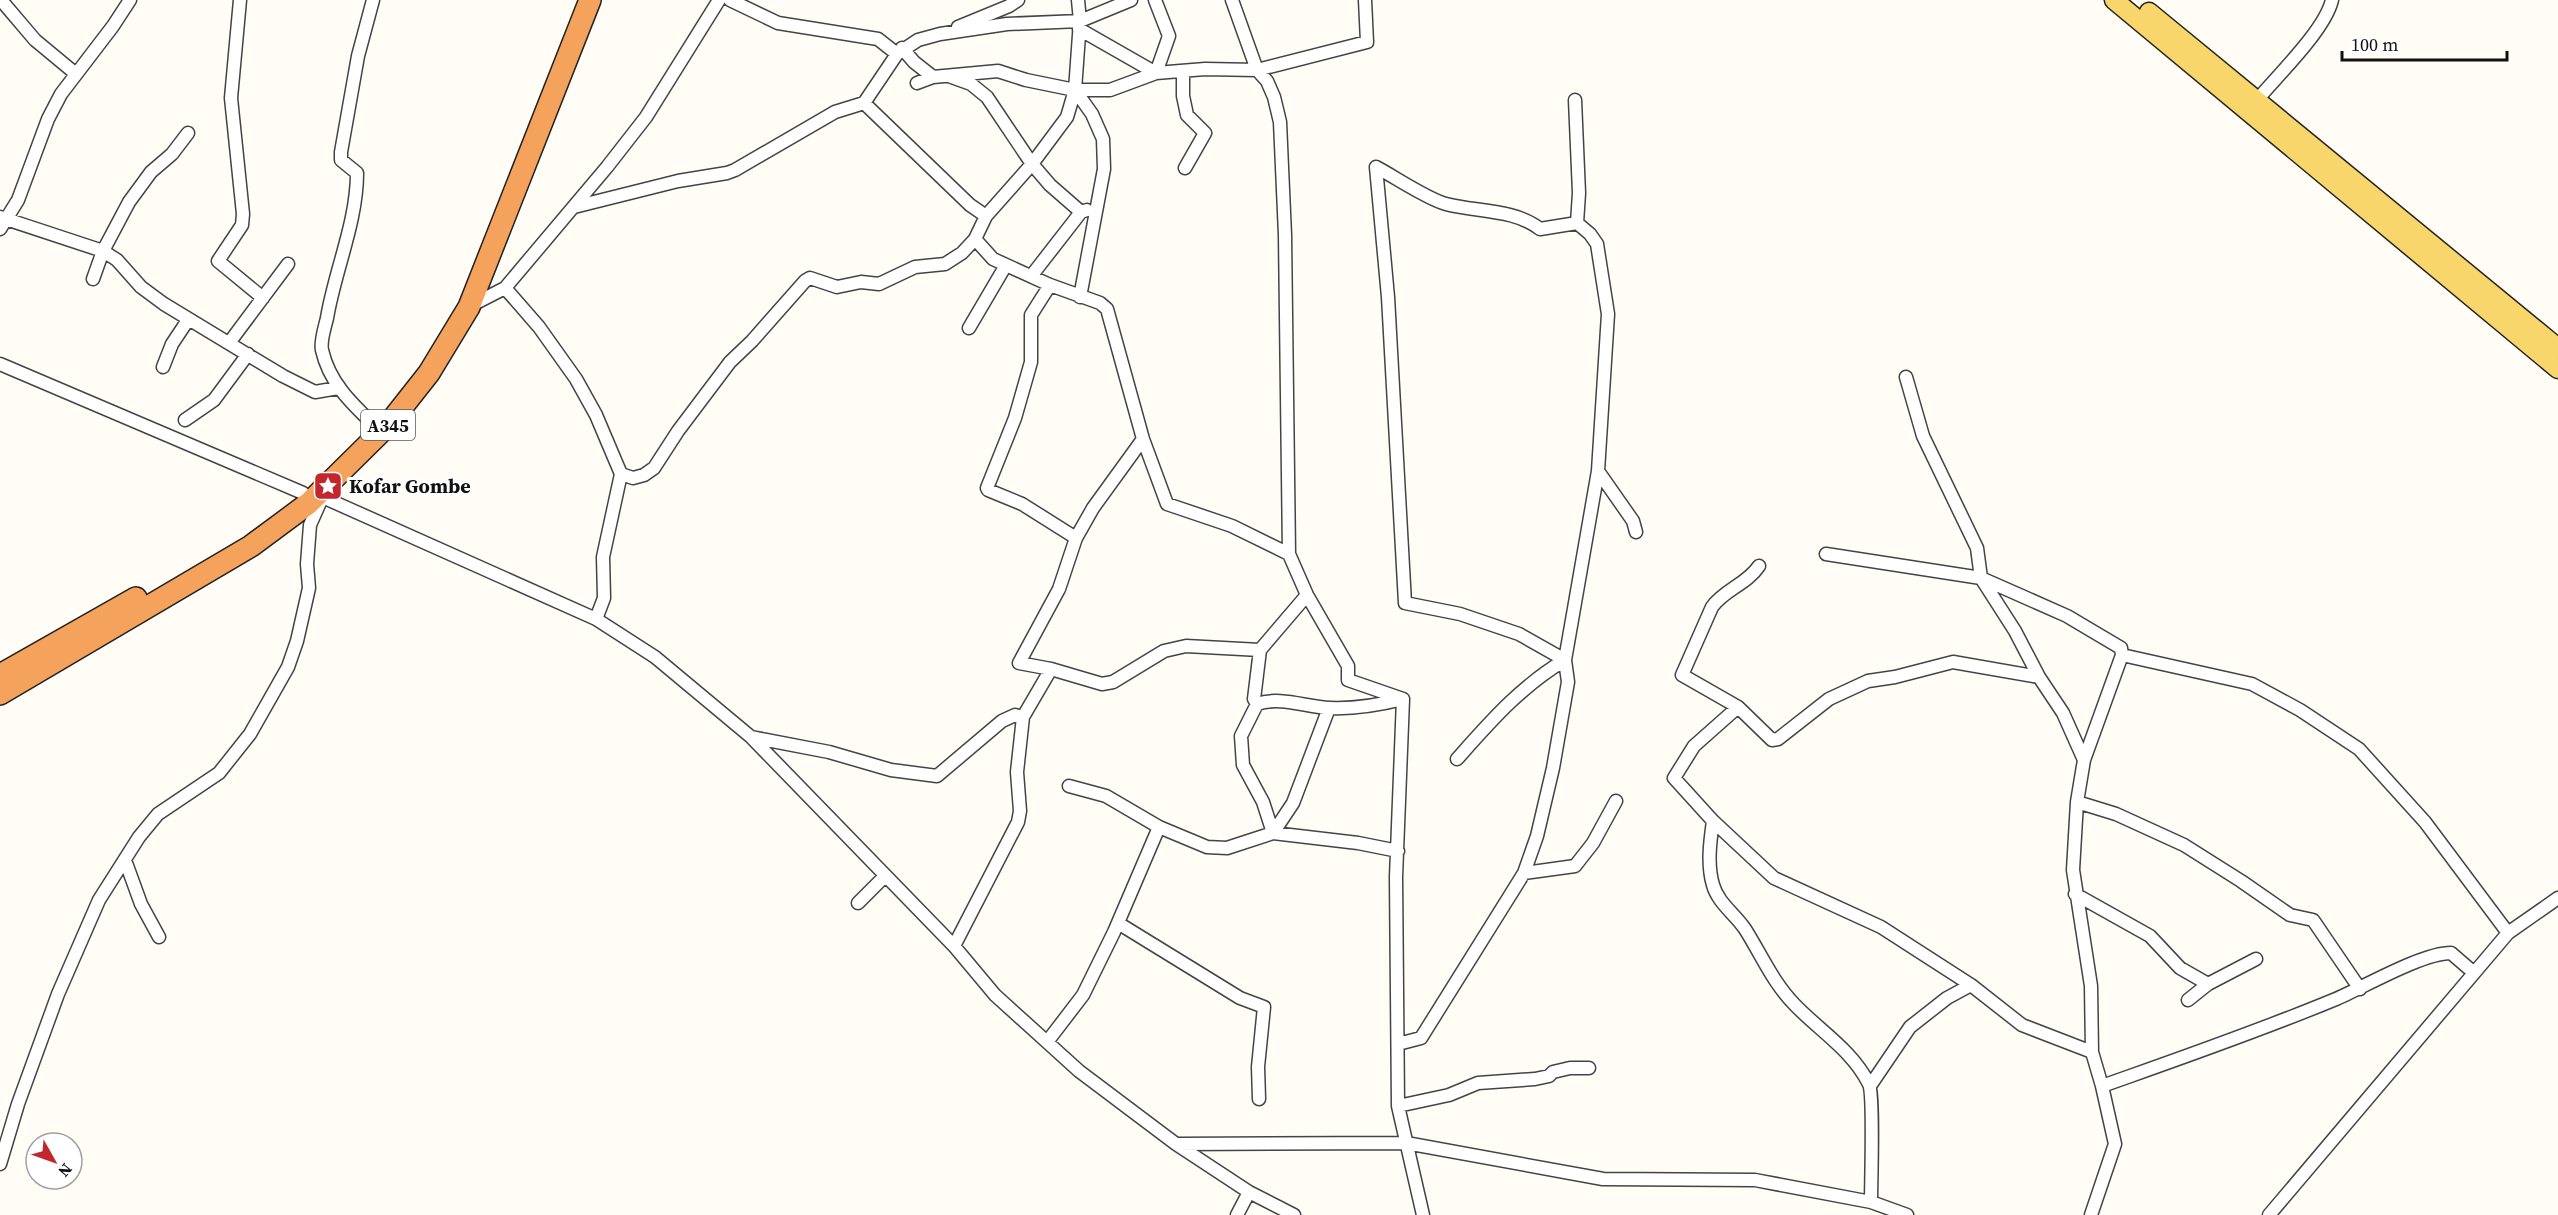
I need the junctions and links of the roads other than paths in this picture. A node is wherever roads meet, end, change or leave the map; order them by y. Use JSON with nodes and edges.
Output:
{"nodes":[{"id":1,"x":1,"y":0,"type":"edge"},
{"id":2,"x":130,"y":0,"type":"edge"},
{"id":3,"x":240,"y":0,"type":"edge"},
{"id":4,"x":373,"y":0,"type":"edge"},
{"id":5,"x":579,"y":0,"type":"edge"},
{"id":6,"x":590,"y":0,"type":"edge"},
{"id":7,"x":719,"y":0,"type":"edge"},
{"id":8,"x":730,"y":0,"type":"edge"},
{"id":9,"x":1018,"y":0,"type":"edge"},
{"id":10,"x":1078,"y":0,"type":"edge"},
{"id":11,"x":1131,"y":0,"type":"edge"},
{"id":12,"x":1155,"y":0,"type":"edge"},
{"id":13,"x":1232,"y":0,"type":"edge"},
{"id":14,"x":1365,"y":0,"type":"edge"},
{"id":15,"x":2115,"y":0,"type":"edge"},
{"id":16,"x":2134,"y":0,"type":"edge"},
{"id":17,"x":2332,"y":0,"type":"edge"},
{"id":18,"x":1079,"y":25,"type":"junction"},
{"id":19,"x":940,"y":34,"type":"junction"},
{"id":20,"x":899,"y":51,"type":"junction"},
{"id":21,"x":1257,"y":70,"type":"junction"},
{"id":22,"x":1155,"y":73,"type":"junction"},
{"id":23,"x":1183,"y":73,"type":"junction"},
{"id":24,"x":76,"y":74,"type":"junction"},
{"id":25,"x":948,"y":75,"type":"junction"},
{"id":26,"x":933,"y":76,"type":"junction"},
{"id":27,"x":917,"y":83,"type":"dead end"},
{"id":28,"x":1075,"y":90,"type":"junction"},
{"id":29,"x":1575,"y":100,"type":"dead end"},
{"id":30,"x":2257,"y":100,"type":"junction"},
{"id":31,"x":864,"y":103,"type":"junction"},
{"id":32,"x":188,"y":133,"type":"dead end"},
{"id":33,"x":1032,"y":164,"type":"junction"},
{"id":34,"x":1185,"y":168,"type":"dead end"},
{"id":35,"x":574,"y":207,"type":"junction"},
{"id":36,"x":1096,"y":207,"type":"junction"},
{"id":37,"x":1081,"y":212,"type":"junction"},
{"id":38,"x":986,"y":216,"type":"junction"},
{"id":39,"x":2,"y":221,"type":"edge"},
{"id":40,"x":1577,"y":223,"type":"junction"},
{"id":41,"x":975,"y":239,"type":"junction"},
{"id":42,"x":103,"y":251,"type":"junction"},
{"id":43,"x":288,"y":264,"type":"dead end"},
{"id":44,"x":1006,"y":265,"type":"junction"},
{"id":45,"x":1032,"y":275,"type":"junction"},
{"id":46,"x":93,"y":279,"type":"dead end"},
{"id":47,"x":1050,"y":285,"type":"junction"},
{"id":48,"x":505,"y":288,"type":"junction"},
{"id":49,"x":1080,"y":297,"type":"junction"},
{"id":50,"x":263,"y":298,"type":"junction"},
{"id":51,"x":469,"y":307,"type":"junction"},
{"id":52,"x":188,"y":320,"type":"junction"},
{"id":53,"x":969,"y":328,"type":"dead end"},
{"id":54,"x":229,"y":343,"type":"junction"},
{"id":55,"x":2558,"y":348,"type":"edge"},
{"id":56,"x":248,"y":354,"type":"junction"},
{"id":57,"x":0,"y":364,"type":"edge"},
{"id":58,"x":163,"y":367,"type":"dead end"},
{"id":59,"x":2558,"y":369,"type":"edge"},
{"id":60,"x":1906,"y":377,"type":"dead end"},
{"id":61,"x":338,"y":388,"type":"junction"},
{"id":62,"x":185,"y":420,"type":"dead end"},
{"id":63,"x":374,"y":425,"type":"junction"},
{"id":64,"x":1143,"y":439,"type":"junction"},
{"id":65,"x":1598,"y":471,"type":"junction"},
{"id":66,"x":621,"y":474,"type":"junction"},
{"id":67,"x":314,"y":496,"type":"junction"},
{"id":68,"x":1636,"y":532,"type":"dead end"},
{"id":69,"x":1076,"y":538,"type":"junction"},
{"id":70,"x":1826,"y":554,"type":"dead end"},
{"id":71,"x":1289,"y":555,"type":"junction"},
{"id":72,"x":1759,"y":566,"type":"dead end"},
{"id":73,"x":1981,"y":578,"type":"junction"},
{"id":74,"x":1307,"y":595,"type":"junction"},
{"id":75,"x":596,"y":619,"type":"junction"},
{"id":76,"x":1260,"y":650,"type":"junction"},
{"id":77,"x":2122,"y":655,"type":"junction"},
{"id":78,"x":1564,"y":660,"type":"junction"},
{"id":79,"x":1051,"y":669,"type":"junction"},
{"id":80,"x":0,"y":675,"type":"edge"},
{"id":81,"x":2039,"y":677,"type":"junction"},
{"id":82,"x":0,"y":694,"type":"edge"},
{"id":83,"x":1404,"y":699,"type":"junction"},
{"id":84,"x":1257,"y":704,"type":"junction"},
{"id":85,"x":1738,"y":707,"type":"junction"},
{"id":86,"x":1329,"y":708,"type":"junction"},
{"id":87,"x":1023,"y":717,"type":"junction"},
{"id":88,"x":751,"y":738,"type":"junction"},
{"id":89,"x":1457,"y":759,"type":"dead end"},
{"id":90,"x":2084,"y":760,"type":"junction"},
{"id":91,"x":1068,"y":786,"type":"dead end"},
{"id":92,"x":1616,"y":801,"type":"dead end"},
{"id":93,"x":2077,"y":802,"type":"junction"},
{"id":94,"x":1713,"y":821,"type":"junction"},
{"id":95,"x":1159,"y":827,"type":"junction"},
{"id":96,"x":1273,"y":833,"type":"junction"},
{"id":97,"x":1398,"y":851,"type":"junction"},
{"id":98,"x":125,"y":860,"type":"junction"},
{"id":99,"x":1524,"y":873,"type":"junction"},
{"id":100,"x":884,"y":877,"type":"junction"},
{"id":101,"x":2075,"y":894,"type":"junction"},
{"id":102,"x":2558,"y":898,"type":"edge"},
{"id":103,"x":858,"y":903,"type":"dead end"},
{"id":104,"x":1118,"y":923,"type":"junction"},
{"id":105,"x":2508,"y":933,"type":"junction"},
{"id":106,"x":159,"y":938,"type":"dead end"},
{"id":107,"x":954,"y":946,"type":"junction"},
{"id":108,"x":2256,"y":959,"type":"dead end"},
{"id":109,"x":2473,"y":972,"type":"junction"},
{"id":110,"x":2208,"y":984,"type":"junction"},
{"id":111,"x":1971,"y":985,"type":"junction"},
{"id":112,"x":2360,"y":989,"type":"junction"},
{"id":113,"x":2188,"y":1000,"type":"dead end"},
{"id":114,"x":1047,"y":1042,"type":"junction"},
{"id":115,"x":1398,"y":1044,"type":"junction"},
{"id":116,"x":2092,"y":1052,"type":"junction"},
{"id":117,"x":1589,"y":1068,"type":"dead end"},
{"id":118,"x":1870,"y":1086,"type":"junction"},
{"id":119,"x":2103,"y":1086,"type":"junction"},
{"id":120,"x":1259,"y":1099,"type":"dead end"},
{"id":121,"x":1398,"y":1106,"type":"junction"},
{"id":122,"x":1406,"y":1143,"type":"junction"},
{"id":123,"x":1176,"y":1144,"type":"junction"},
{"id":124,"x":0,"y":1164,"type":"edge"},
{"id":125,"x":1249,"y":1192,"type":"junction"},
{"id":126,"x":1871,"y":1202,"type":"junction"},
{"id":127,"x":1237,"y":1215,"type":"edge"},
{"id":128,"x":1294,"y":1215,"type":"edge"},
{"id":129,"x":1423,"y":1215,"type":"edge"},
{"id":130,"x":1907,"y":1215,"type":"edge"},
{"id":131,"x":2091,"y":1215,"type":"edge"},
{"id":132,"x":2269,"y":1215,"type":"edge"}],
"edges":[{"from":1,"to":24,"type":"street"},
{"from":2,"to":24,"type":"street"},
{"from":3,"to":50,"type":"street"},
{"from":4,"to":61,"type":"street"},
{"from":5,"to":63,"type":"highway","number":"A345"},
{"from":6,"to":51,"type":"highway","number":"A345"},
{"from":7,"to":35,"type":"street"},
{"from":8,"to":20,"type":"street"},
{"from":9,"to":19,"type":"street"},
{"from":10,"to":18,"type":"street"},
{"from":11,"to":18,"type":"street"},
{"from":12,"to":22,"type":"street"},
{"from":13,"to":21,"type":"street"},
{"from":14,"to":21,"type":"street"},
{"from":15,"to":59,"type":"main road"},
{"from":16,"to":30,"type":"main road"},
{"from":17,"to":30,"type":"street"},
{"from":18,"to":19,"type":"street"},
{"from":18,"to":22,"type":"street"},
{"from":18,"to":28,"type":"street"},
{"from":19,"to":20,"type":"street"},
{"from":20,"to":26,"type":"street"},
{"from":20,"to":31,"type":"street"},
{"from":21,"to":23,"type":"street"},
{"from":21,"to":71,"type":"street"},
{"from":22,"to":23,"type":"street"},
{"from":22,"to":28,"type":"street"},
{"from":23,"to":34,"type":"street"},
{"from":24,"to":39,"type":"street"},
{"from":25,"to":26,"type":"street"},
{"from":25,"to":28,"type":"street"},
{"from":25,"to":33,"type":"street"},
{"from":26,"to":27,"type":"street"},
{"from":28,"to":33,"type":"street"},
{"from":28,"to":36,"type":"street"},
{"from":29,"to":40,"type":"street"},
{"from":30,"to":55,"type":"main road"},
{"from":31,"to":35,"type":"street"},
{"from":31,"to":38,"type":"street"},
{"from":32,"to":42,"type":"street"},
{"from":33,"to":37,"type":"street"},
{"from":33,"to":38,"type":"street"},
{"from":35,"to":48,"type":"street"},
{"from":36,"to":37,"type":"street"},
{"from":36,"to":49,"type":"street"},
{"from":37,"to":45,"type":"street"},
{"from":38,"to":41,"type":"street"},
{"from":39,"to":42,"type":"street"},
{"from":40,"to":65,"type":"street"},
{"from":40,"to":78,"type":"street"},
{"from":41,"to":44,"type":"street"},
{"from":41,"to":66,"type":"street"},
{"from":42,"to":46,"type":"street"},
{"from":42,"to":52,"type":"street"},
{"from":43,"to":50,"type":"street"},
{"from":44,"to":45,"type":"street"},
{"from":44,"to":53,"type":"street"},
{"from":45,"to":47,"type":"street"},
{"from":47,"to":49,"type":"street"},
{"from":47,"to":69,"type":"street"},
{"from":48,"to":51,"type":"street"},
{"from":48,"to":66,"type":"street"},
{"from":49,"to":64,"type":"street"},
{"from":50,"to":54,"type":"street"},
{"from":51,"to":67,"type":"highway","number":"A345"},
{"from":52,"to":54,"type":"street"},
{"from":52,"to":58,"type":"street"},
{"from":54,"to":56,"type":"street"},
{"from":56,"to":61,"type":"street"},
{"from":56,"to":62,"type":"street"},
{"from":57,"to":67,"type":"street"},
{"from":60,"to":73,"type":"street"},
{"from":61,"to":63,"type":"street"},
{"from":63,"to":67,"type":"highway","number":"A345"},
{"from":64,"to":69,"type":"street"},
{"from":64,"to":71,"type":"street"},
{"from":65,"to":68,"type":"street"},
{"from":65,"to":78,"type":"street"},
{"from":66,"to":75,"type":"street"},
{"from":67,"to":75,"type":"street"},
{"from":67,"to":80,"type":"highway","number":"A345"},
{"from":67,"to":82,"type":"highway","number":"A345"},
{"from":67,"to":98,"type":"street"},
{"from":69,"to":79,"type":"street"},
{"from":70,"to":73,"type":"street"},
{"from":71,"to":74,"type":"street"},
{"from":72,"to":85,"type":"street"},
{"from":73,"to":77,"type":"street"},
{"from":73,"to":81,"type":"street"},
{"from":74,"to":76,"type":"street"},
{"from":74,"to":83,"type":"street"},
{"from":75,"to":88,"type":"street"},
{"from":76,"to":79,"type":"street"},
{"from":76,"to":84,"type":"street"},
{"from":77,"to":90,"type":"street"},
{"from":77,"to":105,"type":"street"},
{"from":78,"to":89,"type":"street"},
{"from":78,"to":99,"type":"street"},
{"from":79,"to":87,"type":"street"},
{"from":81,"to":85,"type":"street"},
{"from":81,"to":90,"type":"street"},
{"from":83,"to":86,"type":"street"},
{"from":83,"to":97,"type":"street"},
{"from":84,"to":86,"type":"street"},
{"from":84,"to":96,"type":"street"},
{"from":85,"to":94,"type":"street"},
{"from":86,"to":96,"type":"street"},
{"from":87,"to":88,"type":"street"},
{"from":87,"to":107,"type":"street"},
{"from":88,"to":100,"type":"street"},
{"from":90,"to":93,"type":"street"},
{"from":91,"to":95,"type":"street"},
{"from":92,"to":99,"type":"street"},
{"from":93,"to":101,"type":"street"},
{"from":93,"to":112,"type":"street"},
{"from":94,"to":111,"type":"street"},
{"from":94,"to":118,"type":"street"},
{"from":95,"to":96,"type":"street"},
{"from":95,"to":104,"type":"street"},
{"from":96,"to":97,"type":"street"},
{"from":97,"to":115,"type":"street"},
{"from":98,"to":106,"type":"street"},
{"from":98,"to":124,"type":"street"},
{"from":99,"to":115,"type":"street"},
{"from":100,"to":103,"type":"street"},
{"from":100,"to":107,"type":"street"},
{"from":101,"to":110,"type":"street"},
{"from":101,"to":116,"type":"street"},
{"from":102,"to":105,"type":"street"},
{"from":104,"to":114,"type":"street"},
{"from":104,"to":120,"type":"street"},
{"from":105,"to":109,"type":"street"},
{"from":107,"to":114,"type":"street"},
{"from":108,"to":110,"type":"street"},
{"from":109,"to":112,"type":"street"},
{"from":109,"to":132,"type":"street"},
{"from":110,"to":113,"type":"street"},
{"from":111,"to":116,"type":"street"},
{"from":111,"to":118,"type":"street"},
{"from":112,"to":119,"type":"street"},
{"from":114,"to":123,"type":"street"},
{"from":115,"to":121,"type":"street"},
{"from":116,"to":119,"type":"street"},
{"from":117,"to":121,"type":"street"},
{"from":118,"to":126,"type":"street"},
{"from":119,"to":131,"type":"street"},
{"from":121,"to":122,"type":"street"},
{"from":122,"to":123,"type":"street"},
{"from":122,"to":126,"type":"street"},
{"from":122,"to":129,"type":"street"},
{"from":123,"to":125,"type":"street"},
{"from":125,"to":127,"type":"street"},
{"from":125,"to":128,"type":"street"},
{"from":126,"to":130,"type":"street"}]}
